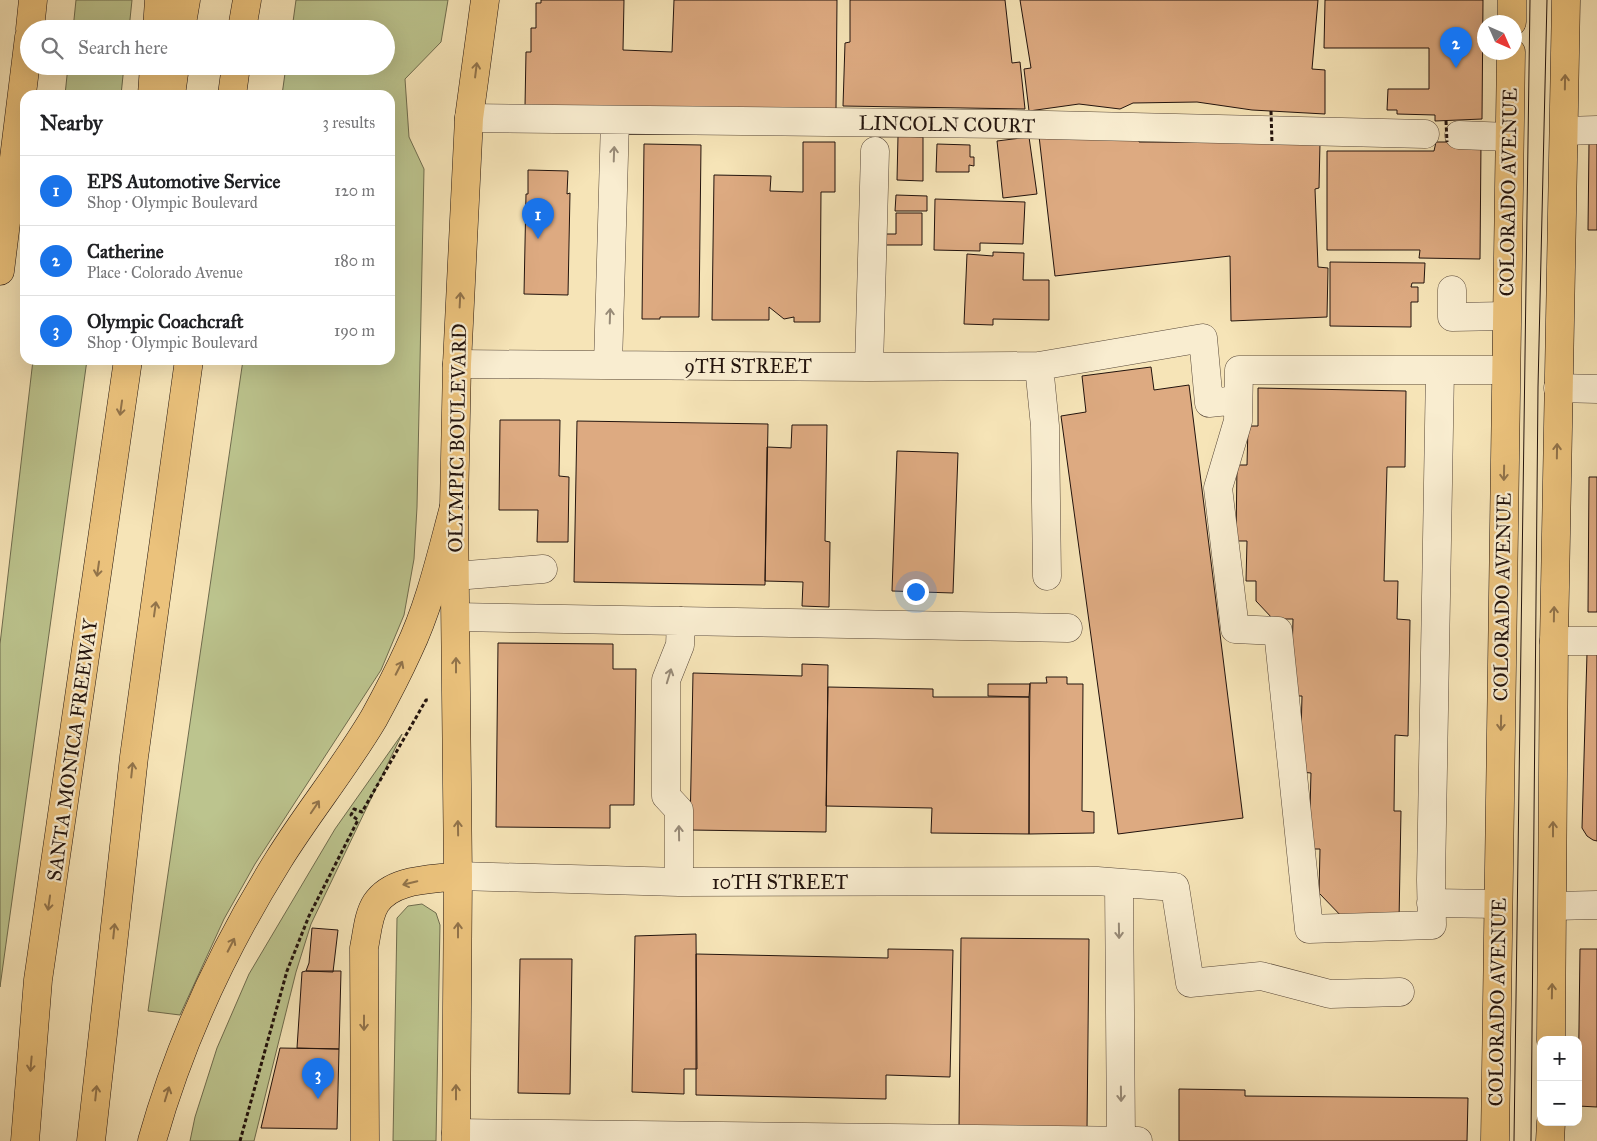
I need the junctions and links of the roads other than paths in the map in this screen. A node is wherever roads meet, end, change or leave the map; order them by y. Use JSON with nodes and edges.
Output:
{"nodes":[{"id":1,"x":33,"y":0,"type":"edge"},
{"id":2,"x":159,"y":0,"type":"edge"},
{"id":3,"x":186,"y":0,"type":"edge"},
{"id":4,"x":247,"y":0,"type":"edge"},
{"id":5,"x":485,"y":0,"type":"edge"},
{"id":6,"x":1512,"y":0,"type":"edge"},
{"id":7,"x":1566,"y":0,"type":"edge"},
{"id":8,"x":1512,"y":15,"type":"edge"},
{"id":9,"x":31,"y":20,"type":"edge"},
{"id":10,"x":158,"y":20,"type":"edge"},
{"id":11,"x":183,"y":20,"type":"edge"},
{"id":12,"x":244,"y":20,"type":"edge"},
{"id":13,"x":1511,"y":60,"type":"edge"},
{"id":14,"x":24,"y":75,"type":"edge"},
{"id":15,"x":153,"y":75,"type":"edge"},
{"id":16,"x":173,"y":75,"type":"edge"},
{"id":17,"x":235,"y":75,"type":"edge"},
{"id":18,"x":22,"y":90,"type":"edge"},
{"id":19,"x":152,"y":90,"type":"edge"},
{"id":20,"x":171,"y":90,"type":"edge"},
{"id":21,"x":233,"y":90,"type":"edge"},
{"id":22,"x":20,"y":109,"type":"edge"},
{"id":23,"x":470,"y":118,"type":"junction"},
{"id":24,"x":615,"y":120,"type":"junction"},
{"id":25,"x":1597,"y":130,"type":"edge"},
{"id":26,"x":1564,"y":131,"type":"junction"},
{"id":27,"x":1509,"y":137,"type":"junction"},
{"id":28,"x":875,"y":151,"type":"dead end"},
{"id":29,"x":0,"y":271,"type":"edge"},
{"id":30,"x":1452,"y":290,"type":"dead end"},
{"id":31,"x":1506,"y":316,"type":"junction"},
{"id":32,"x":457,"y":364,"type":"junction"},
{"id":33,"x":127,"y":365,"type":"edge"},
{"id":34,"x":188,"y":365,"type":"edge"},
{"id":35,"x":608,"y":365,"type":"junction"},
{"id":36,"x":1039,"y":366,"type":"junction"},
{"id":37,"x":869,"y":367,"type":"junction"},
{"id":38,"x":1440,"y":370,"type":"junction"},
{"id":39,"x":1505,"y":370,"type":"junction"},
{"id":40,"x":1558,"y":388,"type":"junction"},
{"id":41,"x":1597,"y":389,"type":"edge"},
{"id":42,"x":1238,"y":400,"type":"junction"},
{"id":43,"x":454,"y":507,"type":"junction"},
{"id":44,"x":543,"y":569,"type":"dead end"},
{"id":45,"x":455,"y":576,"type":"junction"},
{"id":46,"x":1047,"y":576,"type":"dead end"},
{"id":47,"x":456,"y":617,"type":"junction"},
{"id":48,"x":681,"y":621,"type":"junction"},
{"id":49,"x":1068,"y":628,"type":"dead end"},
{"id":50,"x":1554,"y":641,"type":"junction"},
{"id":51,"x":1597,"y":641,"type":"edge"},
{"id":52,"x":458,"y":876,"type":"junction"},
{"id":53,"x":678,"y":882,"type":"junction"},
{"id":54,"x":1110,"y":882,"type":"junction"},
{"id":55,"x":1431,"y":903,"type":"junction"},
{"id":56,"x":1498,"y":904,"type":"junction"},
{"id":57,"x":1597,"y":905,"type":"edge"},
{"id":58,"x":1553,"y":906,"type":"junction"},
{"id":59,"x":1400,"y":992,"type":"dead end"},
{"id":60,"x":1551,"y":1036,"type":"edge"},
{"id":61,"x":1551,"y":1126,"type":"edge"},
{"id":62,"x":456,"y":1137,"type":"edge"},
{"id":63,"x":1130,"y":1140,"type":"edge"},
{"id":64,"x":25,"y":1141,"type":"edge"},
{"id":65,"x":91,"y":1141,"type":"edge"},
{"id":66,"x":152,"y":1141,"type":"edge"},
{"id":67,"x":365,"y":1141,"type":"edge"},
{"id":68,"x":1495,"y":1141,"type":"edge"},
{"id":69,"x":1550,"y":1141,"type":"edge"}],
"edges":[{"from":1,"to":9,"type":"main road"},
{"from":2,"to":10,"type":"main road"},
{"from":3,"to":11,"type":"main road"},
{"from":4,"to":12,"type":"main road"},
{"from":23,"to":5,"type":"main road","name":"OLYMPIC BOULEVARD","one_way":true},
{"from":6,"to":8,"type":"main road"},
{"from":26,"to":7,"type":"main road","one_way":true},
{"from":13,"to":27,"type":"main road","name":"COLORADO AVENUE"},
{"from":14,"to":18,"type":"main road"},
{"from":15,"to":19,"type":"main road"},
{"from":16,"to":20,"type":"main road"},
{"from":17,"to":21,"type":"main road"},
{"from":22,"to":29,"type":"main road"},
{"from":23,"to":24,"type":"street","name":"LINCOLN COURT"},
{"from":32,"to":23,"type":"main road","name":"OLYMPIC BOULEVARD","one_way":true},
{"from":24,"to":27,"type":"street","name":"LINCOLN COURT"},
{"from":35,"to":24,"type":"street","one_way":true},
{"from":25,"to":26,"type":"street"},
{"from":26,"to":40,"type":"main road"},
{"from":27,"to":31,"type":"main road","name":"COLORADO AVENUE"},
{"from":28,"to":37,"type":"street"},
{"from":30,"to":31,"type":"street"},
{"from":31,"to":39,"type":"main road","name":"COLORADO AVENUE"},
{"from":32,"to":35,"type":"street","name":"9TH STREET"},
{"from":32,"to":43,"type":"main road","name":"OLYMPIC BOULEVARD"},
{"from":33,"to":64,"type":"main road","name":"SANTA MONICA FREEWAY","one_way":true},
{"from":65,"to":34,"type":"main road","one_way":true},
{"from":35,"to":37,"type":"street","name":"9TH STREET"},
{"from":36,"to":37,"type":"street","name":"9TH STREET"},
{"from":36,"to":42,"type":"street","name":"9TH STREET"},
{"from":36,"to":46,"type":"street"},
{"from":38,"to":39,"type":"street"},
{"from":38,"to":42,"type":"street"},
{"from":38,"to":55,"type":"street"},
{"from":39,"to":56,"type":"main road","name":"COLORADO AVENUE","one_way":true},
{"from":40,"to":41,"type":"street"},
{"from":50,"to":40,"type":"main road","one_way":true},
{"from":42,"to":55,"type":"street"},
{"from":43,"to":45,"type":"main road","name":"OLYMPIC BOULEVARD"},
{"from":66,"to":43,"type":"main road","one_way":true},
{"from":44,"to":45,"type":"street"},
{"from":45,"to":47,"type":"main road","name":"OLYMPIC BOULEVARD"},
{"from":47,"to":48,"type":"street"},
{"from":52,"to":47,"type":"main road","name":"OLYMPIC BOULEVARD","one_way":true},
{"from":48,"to":49,"type":"street"},
{"from":53,"to":48,"type":"street","one_way":true},
{"from":50,"to":51,"type":"street"},
{"from":58,"to":50,"type":"main road","one_way":true},
{"from":52,"to":53,"type":"street","name":"10TH STREET"},
{"from":62,"to":52,"type":"main road","name":"OLYMPIC BOULEVARD","one_way":true},
{"from":52,"to":67,"type":"main road","one_way":true},
{"from":53,"to":54,"type":"street","name":"10TH STREET"},
{"from":54,"to":59,"type":"street","name":"10TH STREET"},
{"from":54,"to":63,"type":"street","one_way":true},
{"from":55,"to":56,"type":"street"},
{"from":56,"to":68,"type":"main road","name":"COLORADO AVENUE"},
{"from":57,"to":58,"type":"street"},
{"from":60,"to":58,"type":"main road","one_way":true},
{"from":61,"to":69,"type":"main road"},
{"from":62,"to":63,"type":"street"}]}
